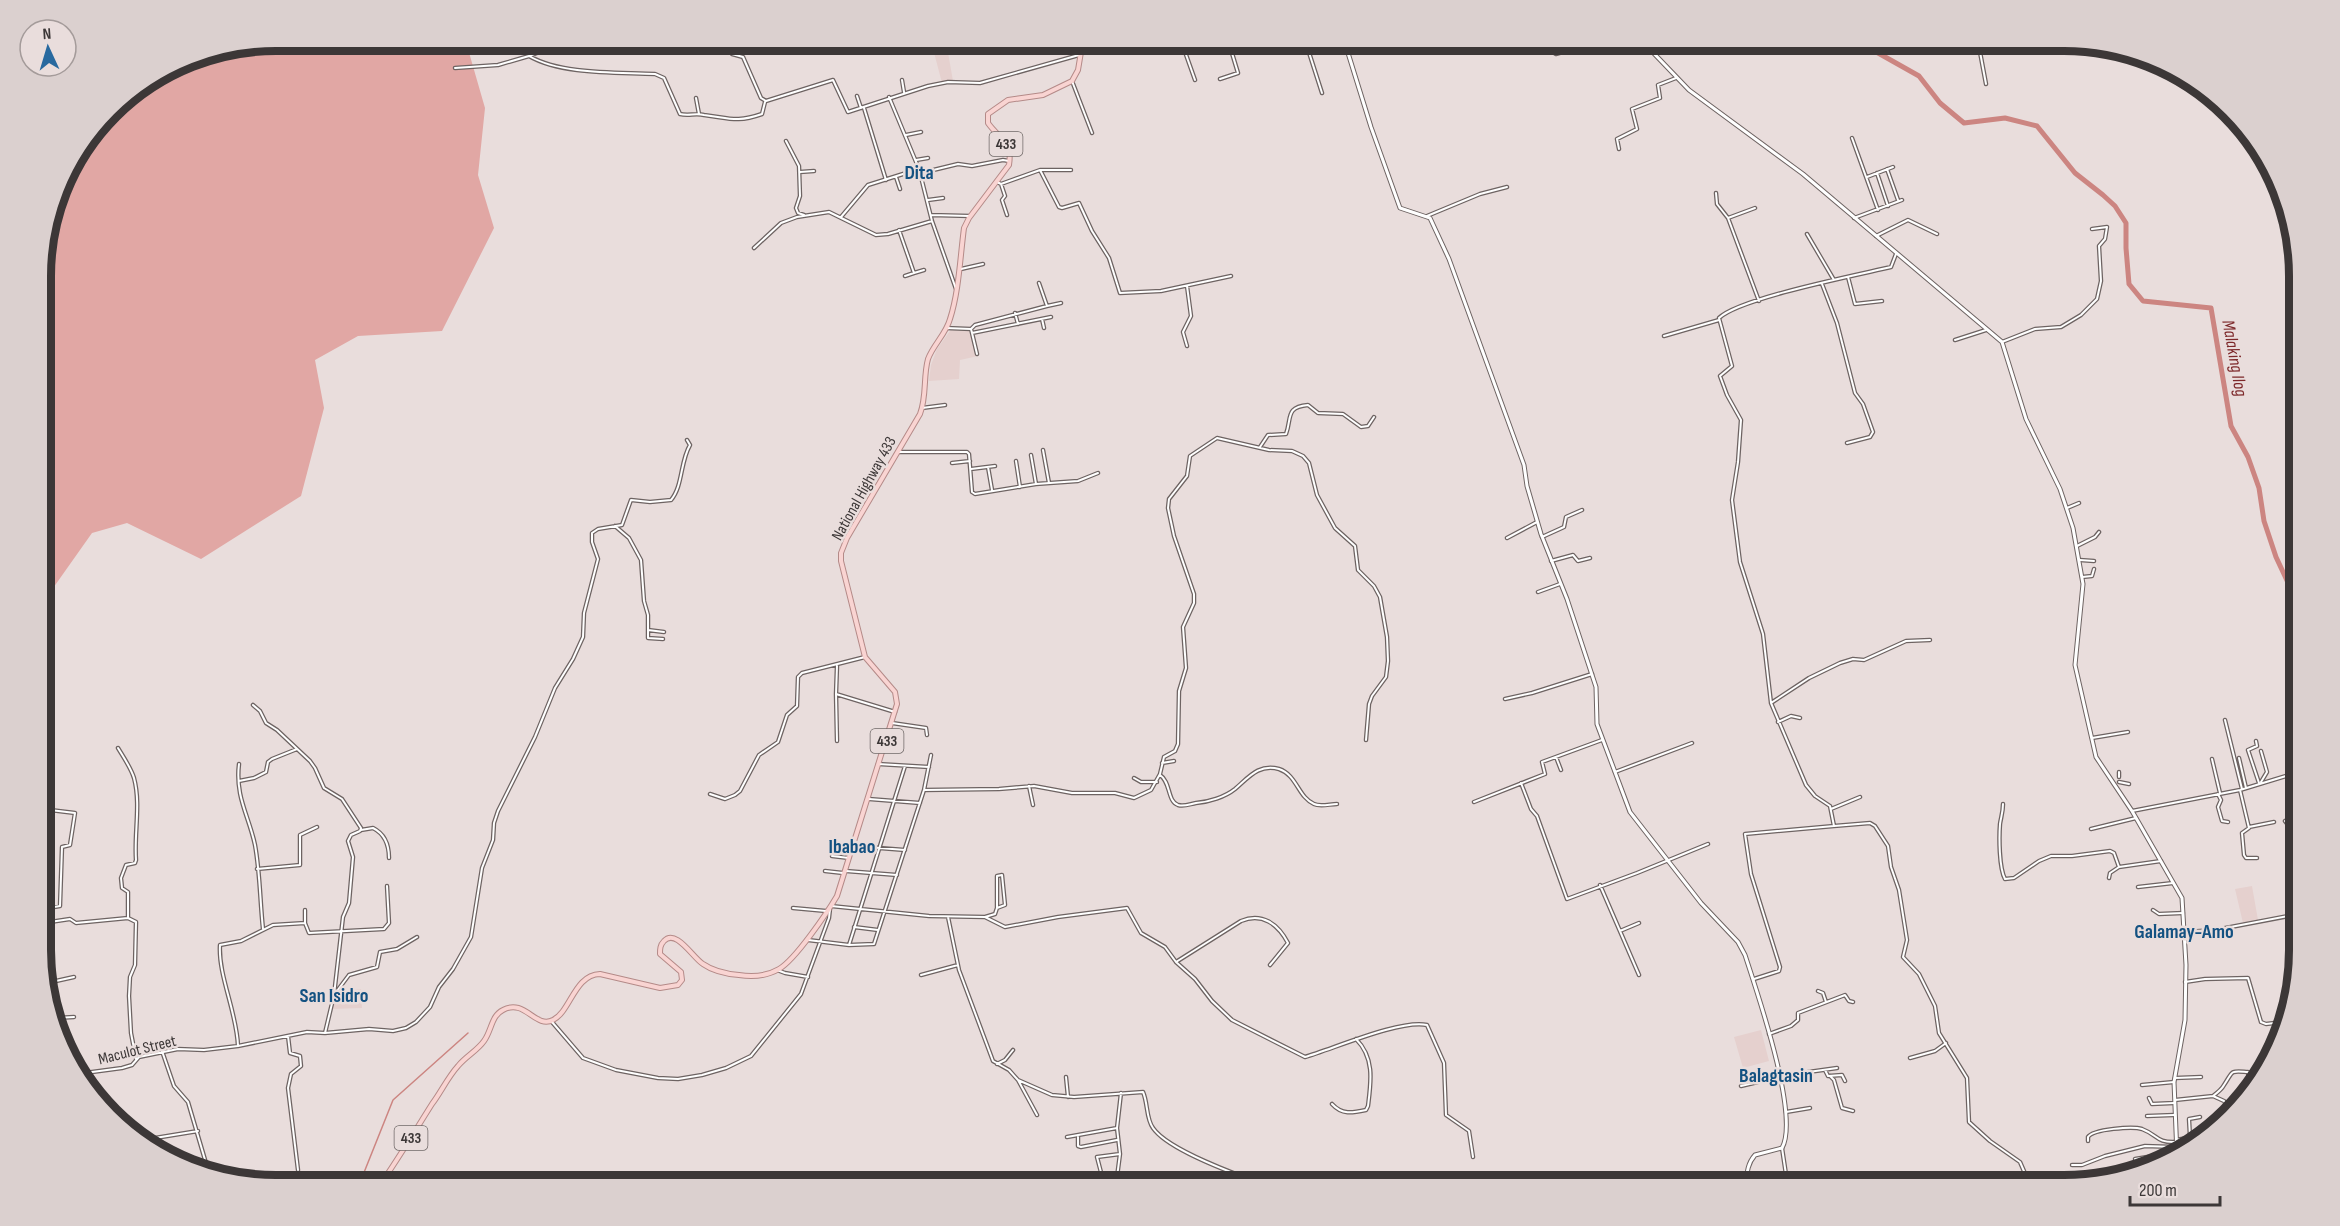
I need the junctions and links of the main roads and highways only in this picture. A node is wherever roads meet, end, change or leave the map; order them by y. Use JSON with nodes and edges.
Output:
{"nodes":[{"id":1,"x":1081,"y":51,"type":"edge"},
{"id":2,"x":387,"y":1175,"type":"edge"}],
"edges":[{"from":1,"to":2,"type":"main road","name":"National Highway 433","number":"433"}]}
